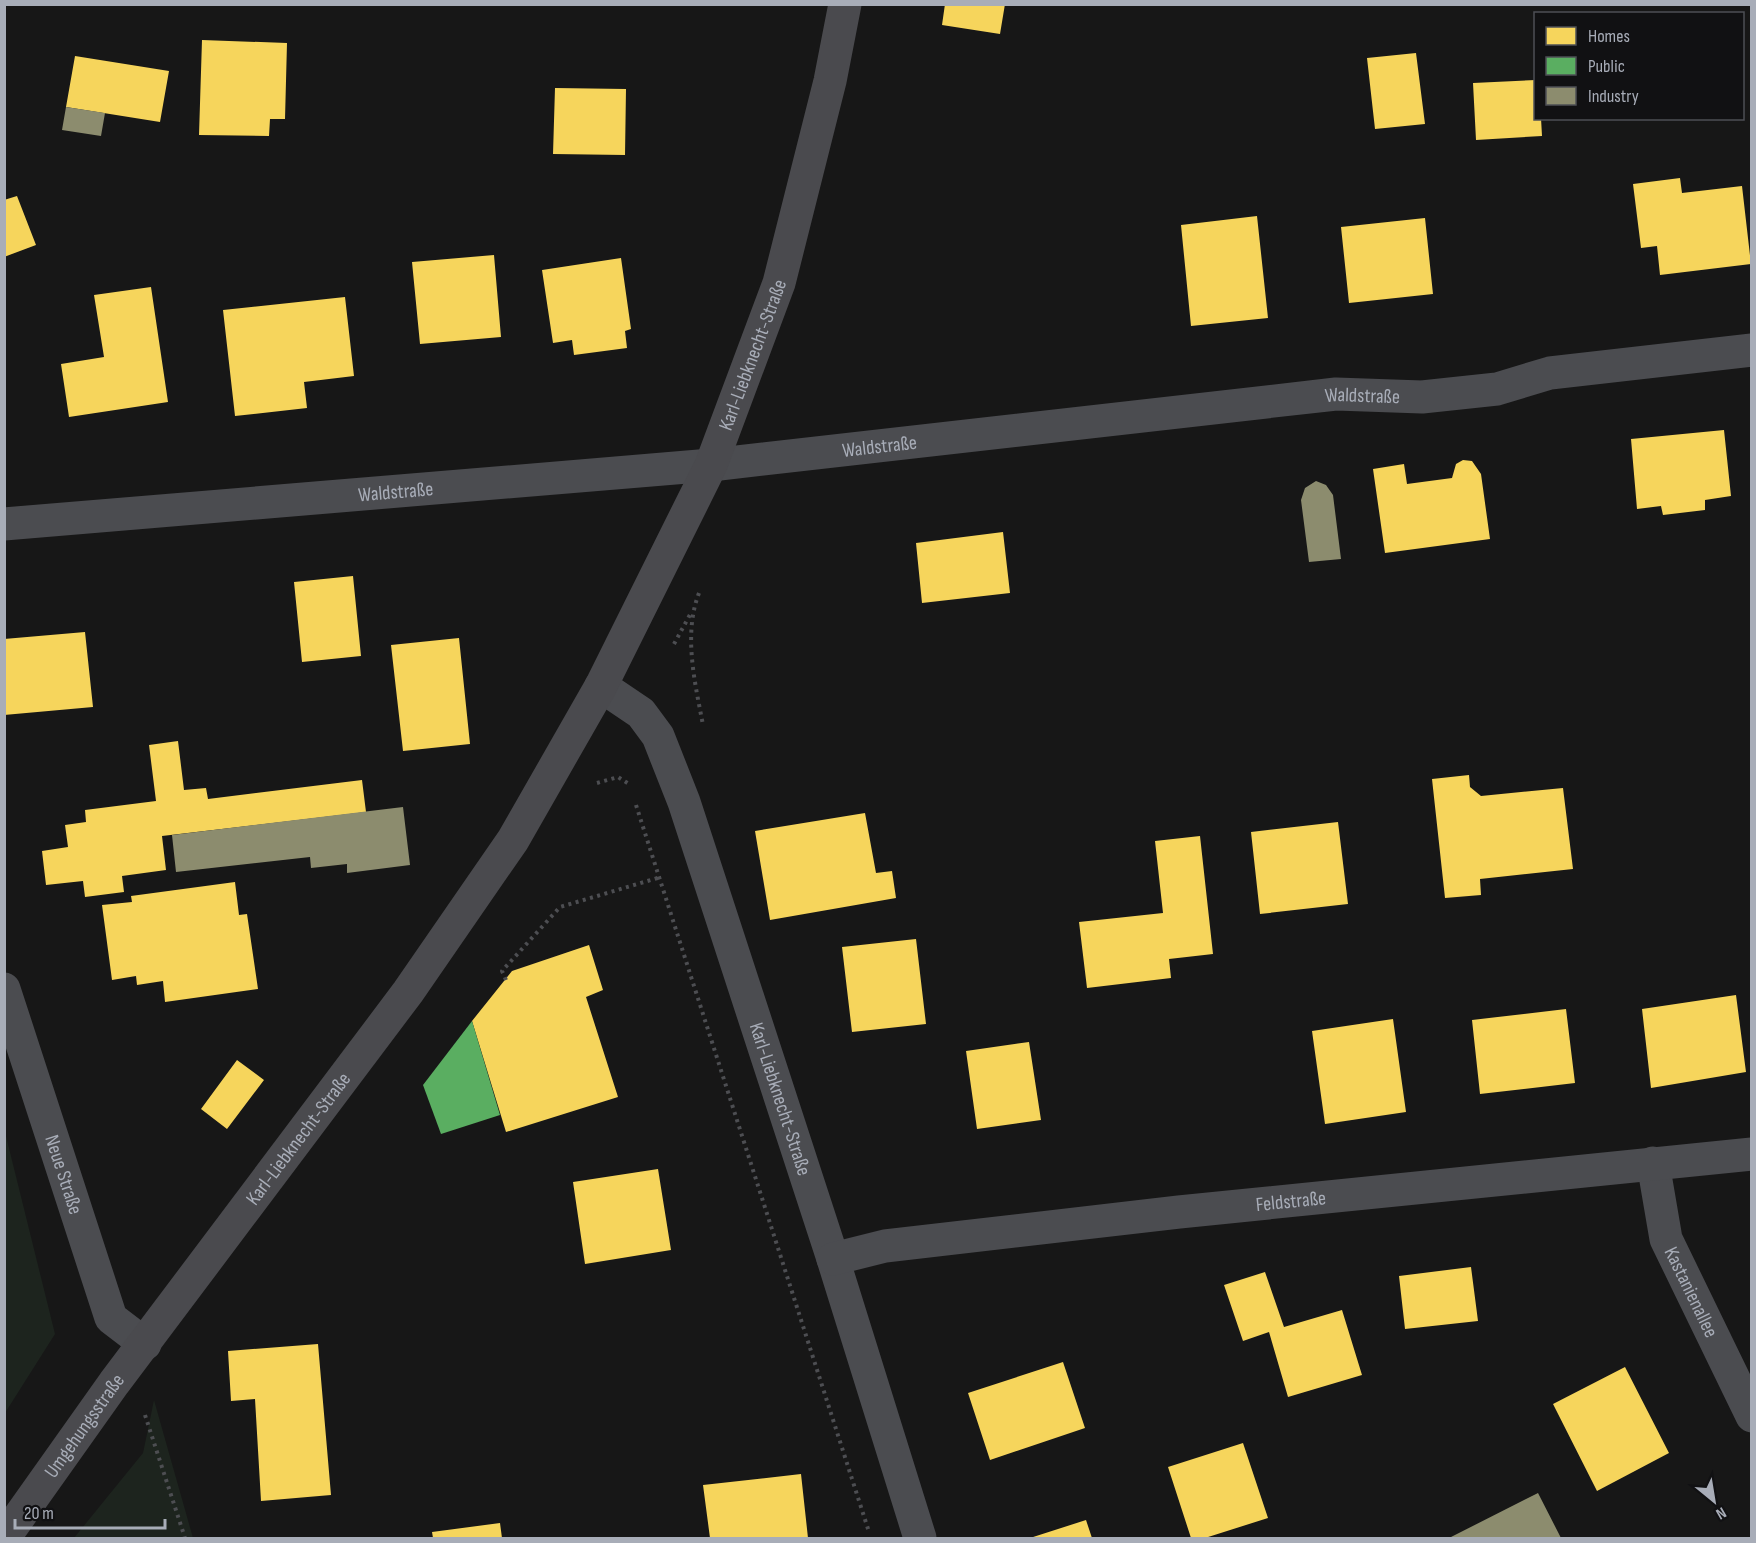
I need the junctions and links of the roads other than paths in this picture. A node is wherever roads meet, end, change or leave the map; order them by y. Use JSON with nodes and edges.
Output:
{"nodes":[{"id":1,"x":845,"y":4,"type":"edge"},
{"id":2,"x":1752,"y":350,"type":"edge"},
{"id":3,"x":711,"y":465,"type":"junction"},
{"id":4,"x":4,"y":524,"type":"edge"},
{"id":5,"x":601,"y":686,"type":"junction"},
{"id":6,"x":4,"y":989,"type":"edge"},
{"id":7,"x":1752,"y":1154,"type":"edge"},
{"id":8,"x":1653,"y":1163,"type":"junction"},
{"id":9,"x":833,"y":1259,"type":"junction"},
{"id":10,"x":145,"y":1344,"type":"junction"},
{"id":11,"x":1752,"y":1416,"type":"edge"},
{"id":12,"x":4,"y":1538,"type":"edge"},
{"id":13,"x":920,"y":1539,"type":"edge"}],
"edges":[{"from":1,"to":3,"type":"main road","name":"Karl-Liebknecht-Straße"},
{"from":2,"to":3,"type":"street","name":"Waldstraße"},
{"from":3,"to":4,"type":"street","name":"Waldstraße"},
{"from":3,"to":5,"type":"main road","name":"Karl-Liebknecht-Straße"},
{"from":5,"to":9,"type":"street","name":"Karl-Liebknecht-Straße"},
{"from":5,"to":10,"type":"main road","name":"Karl-Liebknecht-Straße"},
{"from":6,"to":10,"type":"street","name":"Neue Straße"},
{"from":7,"to":8,"type":"street","name":"Feldstraße"},
{"from":8,"to":9,"type":"street","name":"Feldstraße"},
{"from":8,"to":11,"type":"street","name":"Kastanienallee"},
{"from":9,"to":13,"type":"street","name":"Karl-Liebknecht-Straße"},
{"from":10,"to":12,"type":"main road","name":"Umgehungsstraße"}]}
